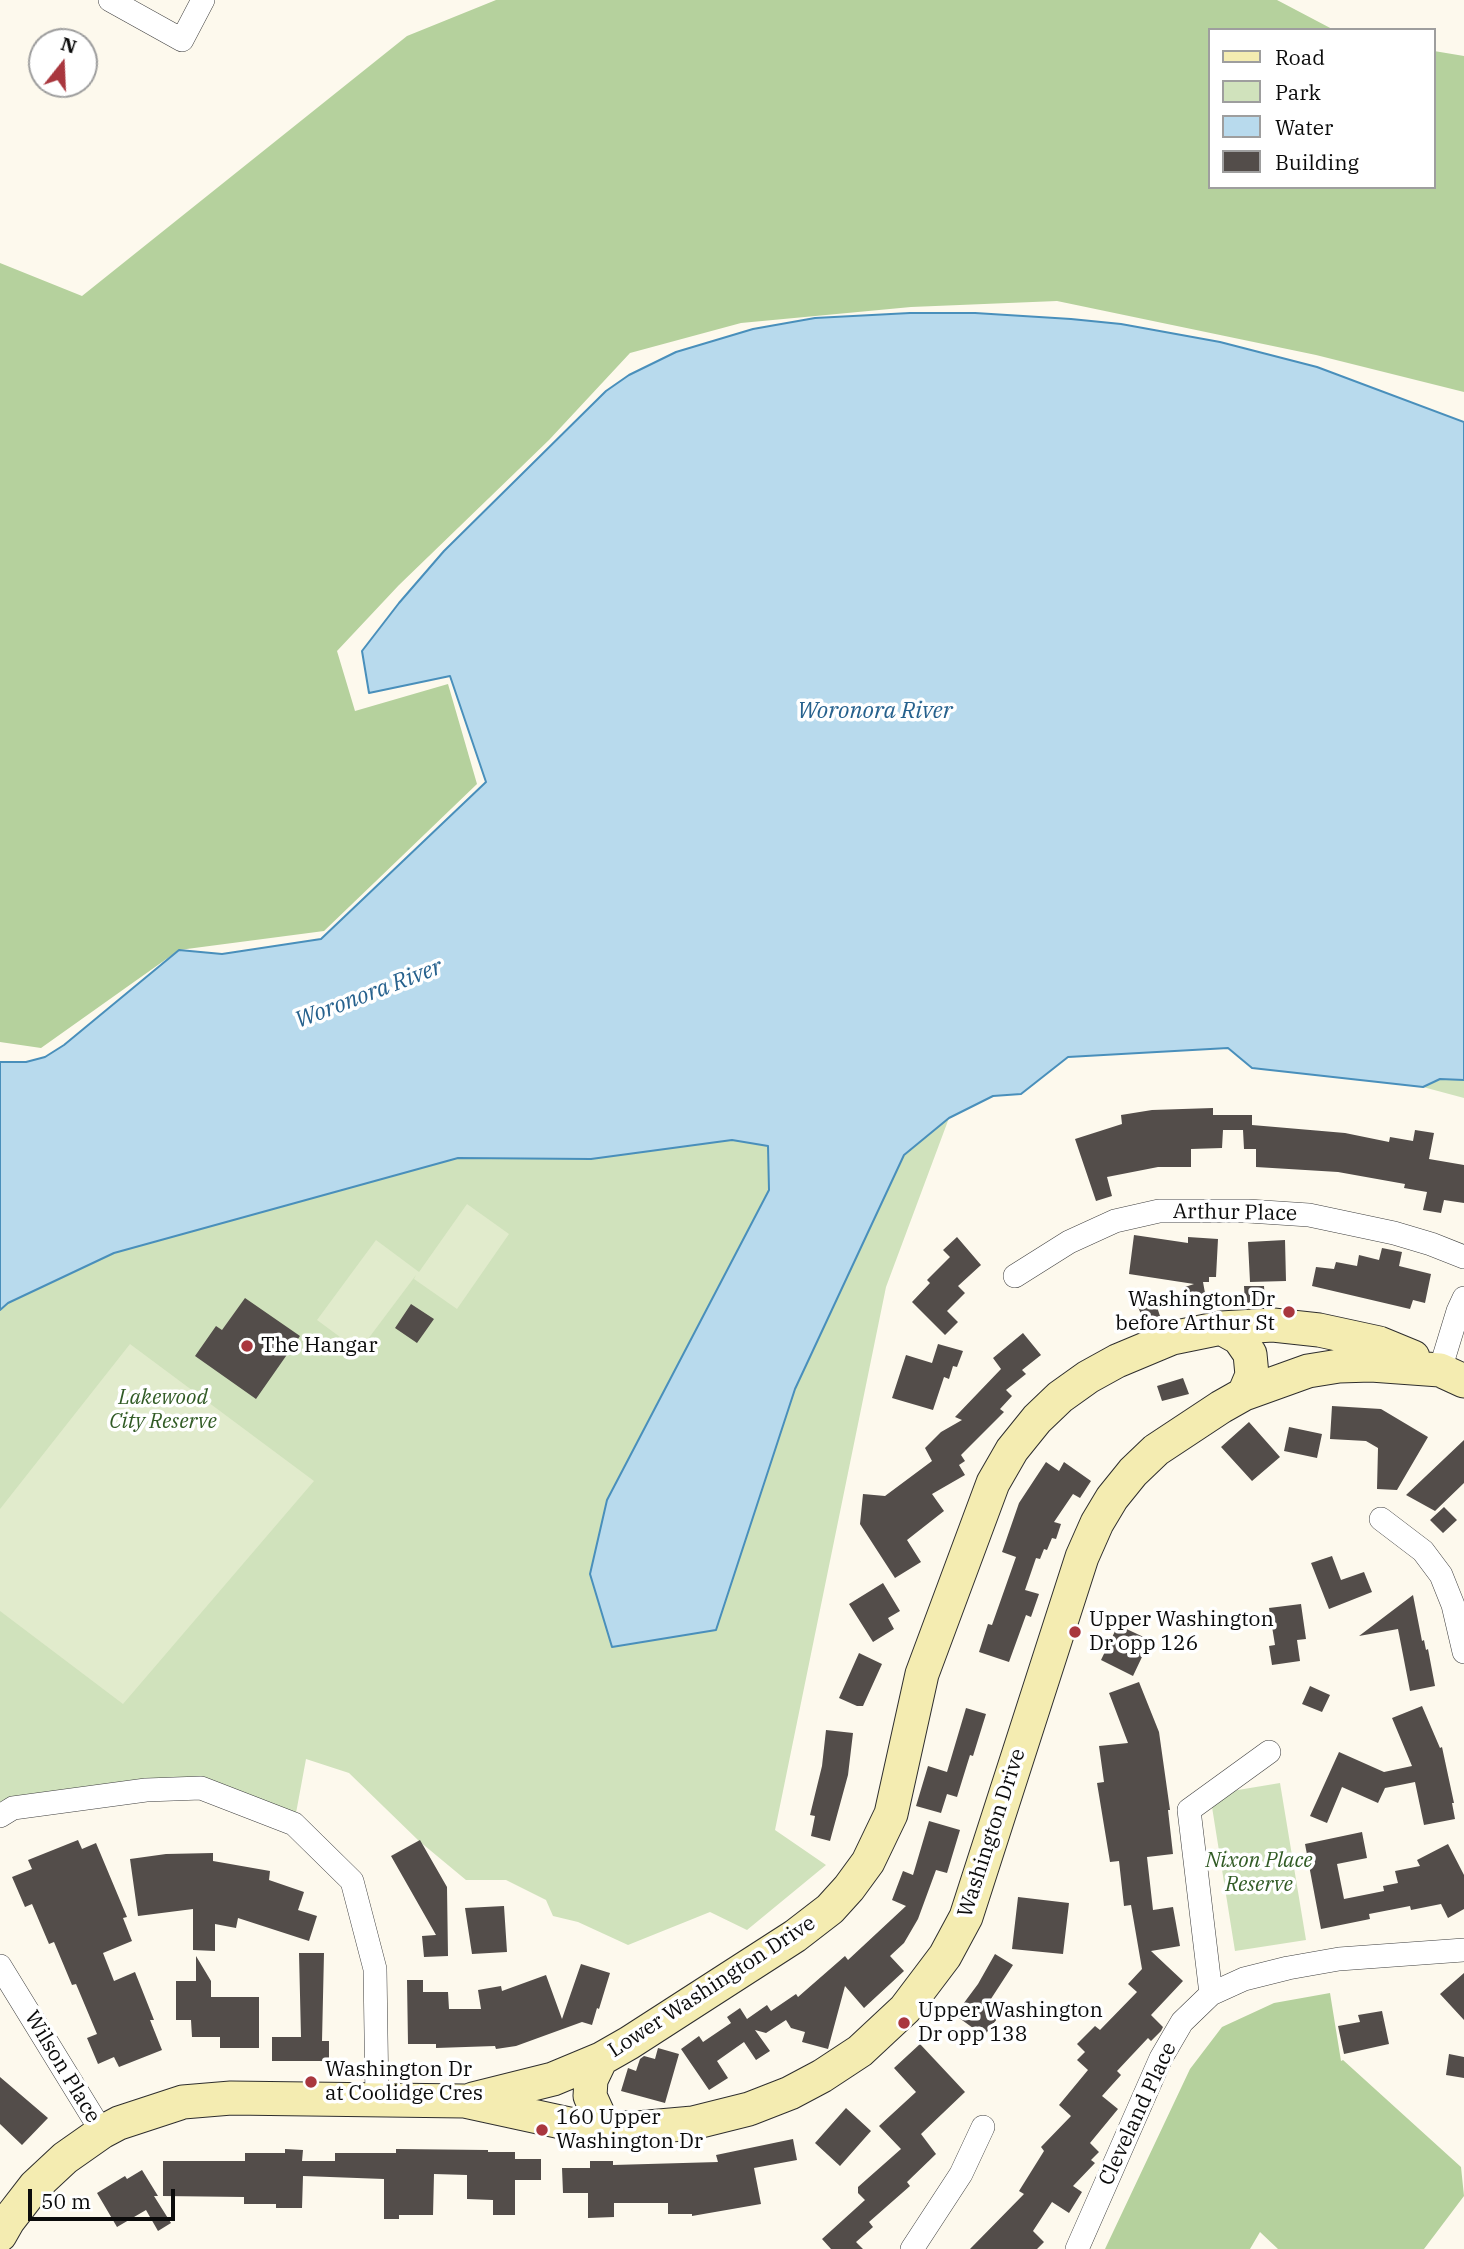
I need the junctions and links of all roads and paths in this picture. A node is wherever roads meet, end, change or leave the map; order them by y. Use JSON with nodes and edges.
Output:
{"nodes":[{"id":1,"x":110,"y":0,"type":"edge"},
{"id":2,"x":203,"y":0,"type":"edge"},
{"id":3,"x":1464,"y":1257,"type":"edge"},
{"id":4,"x":1015,"y":1276,"type":"dead end"},
{"id":5,"x":1464,"y":1298,"type":"edge"},
{"id":6,"x":1221,"y":1328,"type":"junction"},
{"id":7,"x":1452,"y":1375,"type":"edge"},
{"id":8,"x":1244,"y":1394,"type":"junction"},
{"id":9,"x":1381,"y":1520,"type":"dead end"},
{"id":10,"x":1464,"y":1652,"type":"edge"},
{"id":11,"x":1269,"y":1752,"type":"dead end"},
{"id":12,"x":0,"y":1816,"type":"edge"},
{"id":13,"x":1464,"y":1950,"type":"edge"},
{"id":14,"x":0,"y":1966,"type":"edge"},
{"id":15,"x":1211,"y":1994,"type":"junction"},
{"id":16,"x":601,"y":2059,"type":"junction"},
{"id":17,"x":377,"y":2099,"type":"junction"},
{"id":18,"x":464,"y":2101,"type":"junction"},
{"id":19,"x":983,"y":2127,"type":"dead end"},
{"id":20,"x":611,"y":2129,"type":"junction"},
{"id":21,"x":102,"y":2132,"type":"junction"},
{"id":22,"x":0,"y":2235,"type":"edge"},
{"id":23,"x":912,"y":2249,"type":"edge"},
{"id":24,"x":1077,"y":2249,"type":"edge"}],
"edges":[{"from":1,"to":2,"type":"street"},
{"from":3,"to":4,"type":"street","name":"Arthur Place"},
{"from":5,"to":7,"type":"street"},
{"from":6,"to":7,"type":"street","name":"Lower Washington Drive"},
{"from":6,"to":8,"type":"street"},
{"from":6,"to":16,"type":"street","name":"Lower Washington Drive"},
{"from":7,"to":8,"type":"street","name":"Washington Drive"},
{"from":8,"to":20,"type":"street","name":"Washington Drive"},
{"from":9,"to":10,"type":"street"},
{"from":11,"to":15,"type":"street"},
{"from":12,"to":17,"type":"street"},
{"from":13,"to":15,"type":"street","name":"Cleveland Place"},
{"from":14,"to":21,"type":"street","name":"Wilson Place"},
{"from":15,"to":24,"type":"street","name":"Cleveland Place"},
{"from":16,"to":18,"type":"street","name":"Lower Washington Drive"},
{"from":16,"to":20,"type":"street"},
{"from":17,"to":18,"type":"street","name":"Washington Drive"},
{"from":17,"to":21,"type":"street","name":"Washington Drive"},
{"from":18,"to":20,"type":"street","name":"Washington Drive"},
{"from":19,"to":23,"type":"street"},
{"from":21,"to":22,"type":"street","name":"Washington Drive"}]}
